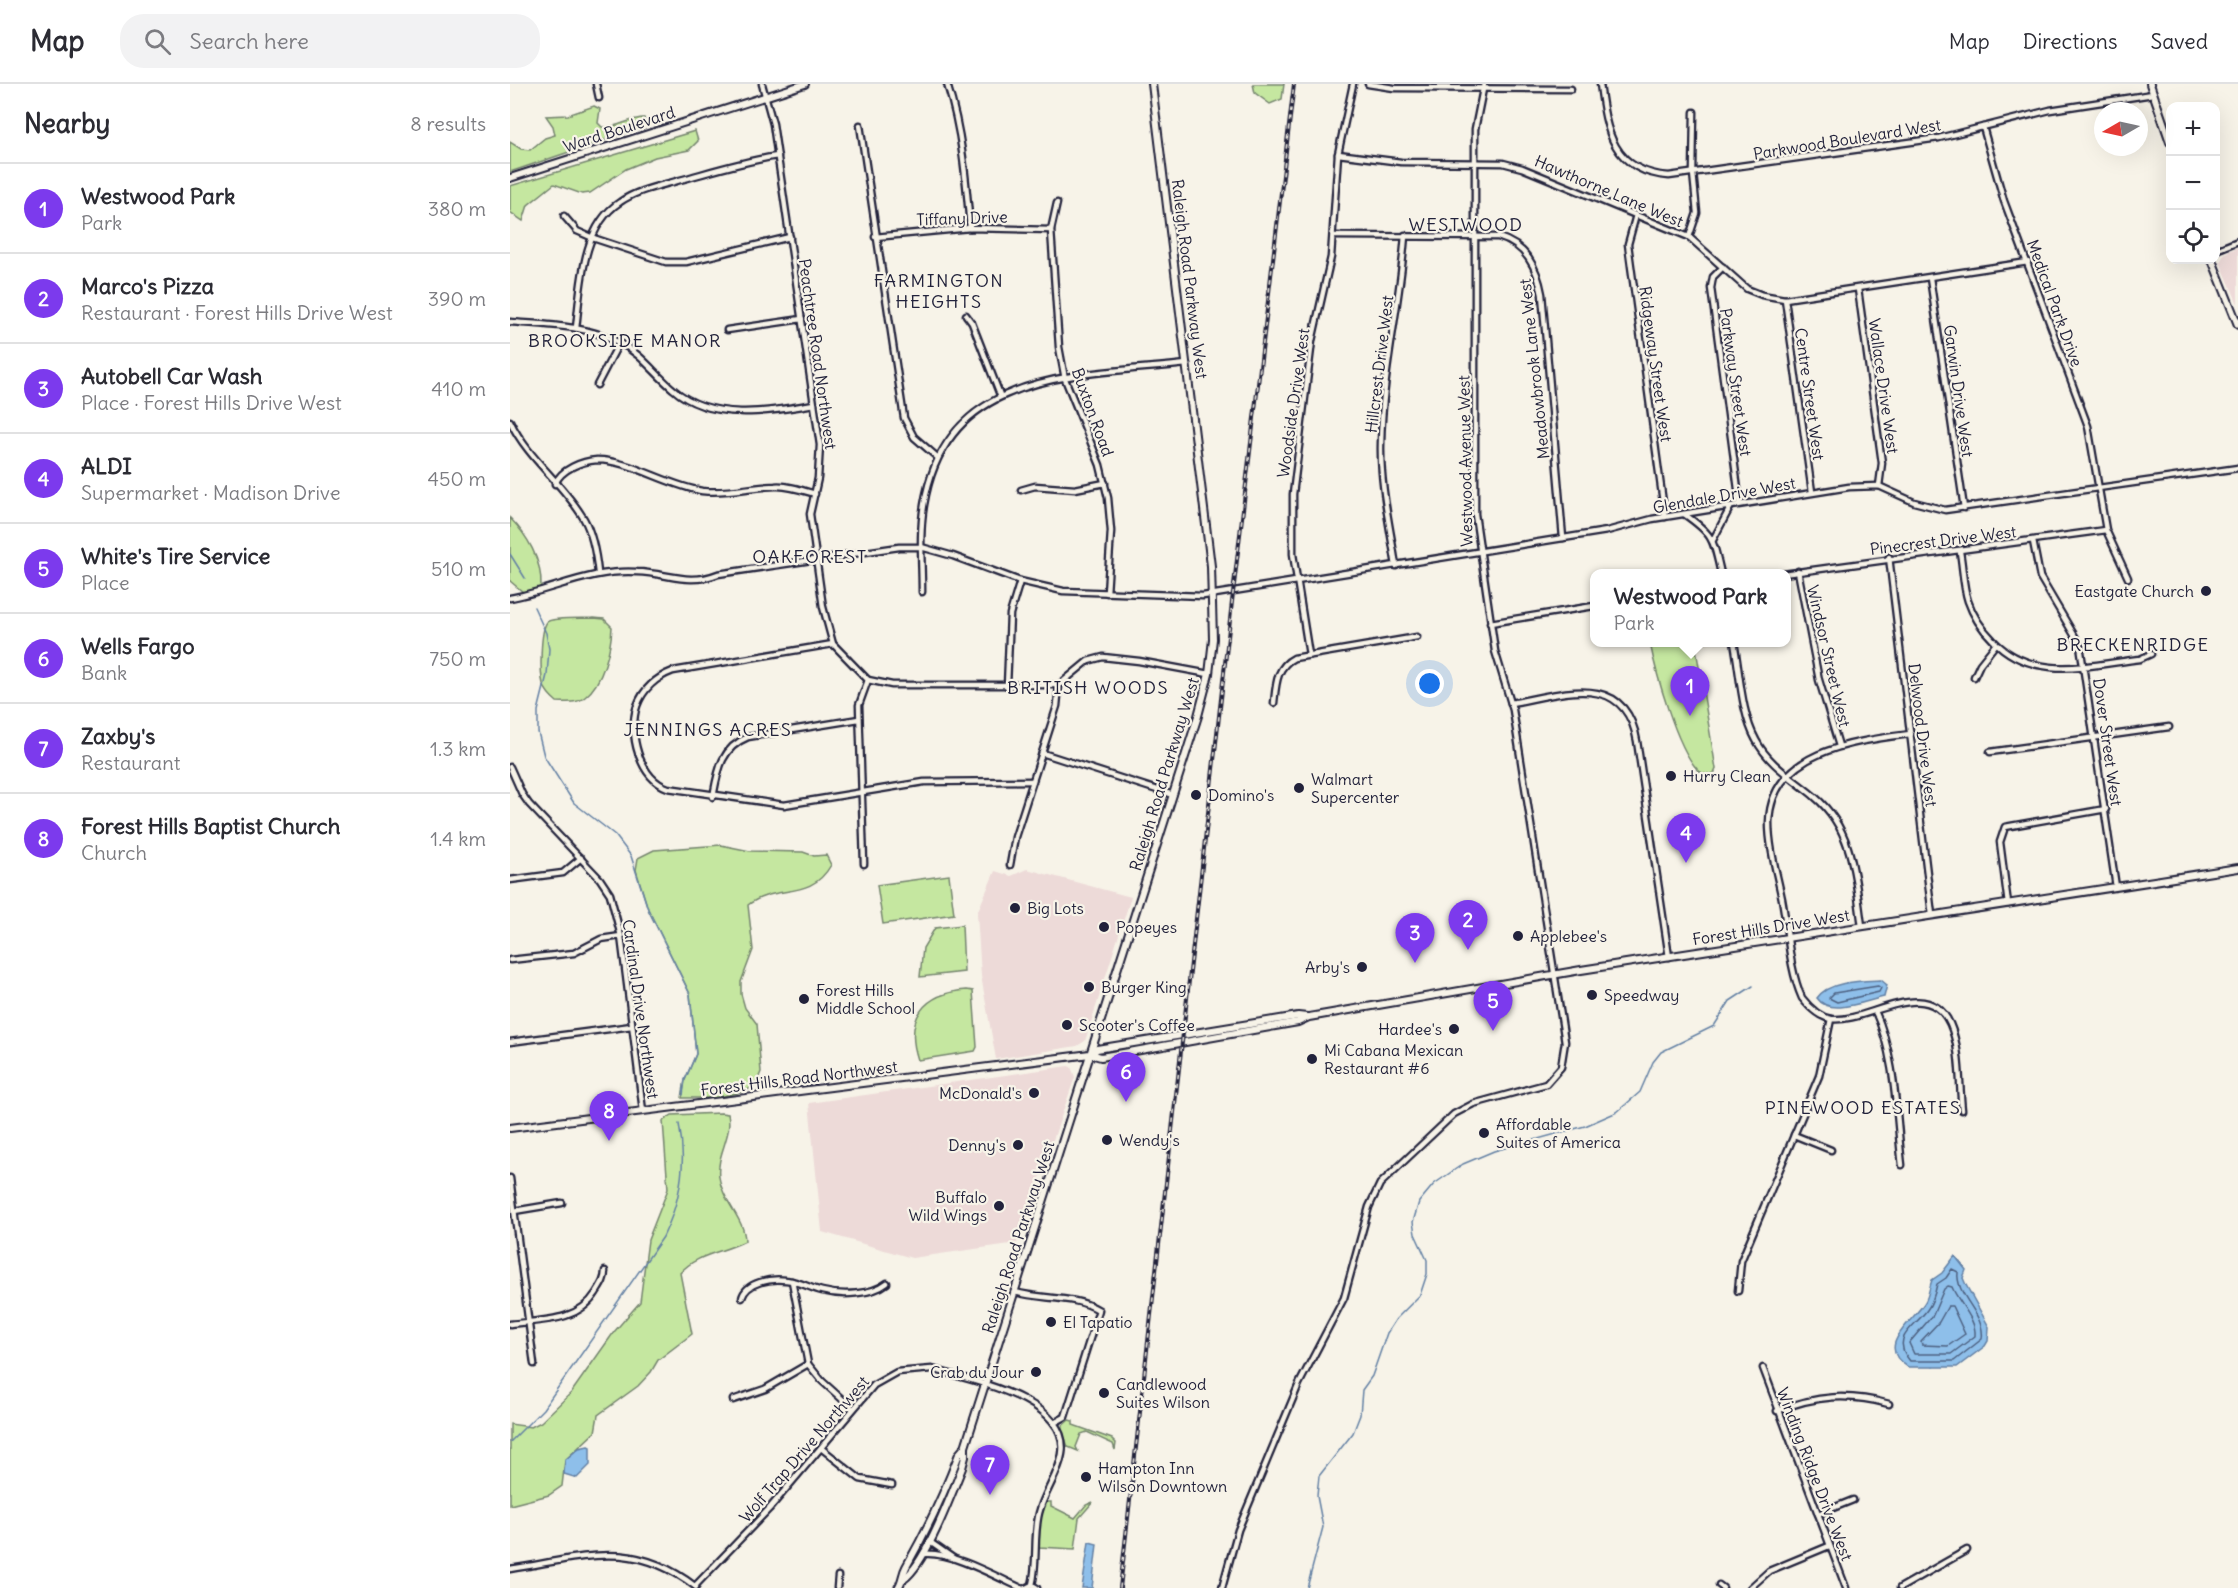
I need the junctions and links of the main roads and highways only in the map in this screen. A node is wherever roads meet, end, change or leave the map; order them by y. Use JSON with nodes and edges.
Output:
{"nodes":[{"id":1,"x":805,"y":84,"type":"edge"},
{"id":2,"x":1152,"y":84,"type":"edge"},
{"id":3,"x":2150,"y":84,"type":"edge"},
{"id":4,"x":2166,"y":131,"type":"edge"},
{"id":5,"x":510,"y":178,"type":"edge"},
{"id":6,"x":2214,"y":264,"type":"edge"},
{"id":7,"x":2238,"y":325,"type":"edge"},
{"id":8,"x":2238,"y":868,"type":"edge"},
{"id":9,"x":1309,"y":1017,"type":"junction"},
{"id":10,"x":1090,"y":1054,"type":"junction"},
{"id":11,"x":510,"y":1128,"type":"edge"},
{"id":12,"x":964,"y":1447,"type":"junction"},
{"id":13,"x":904,"y":1579,"type":"junction"},
{"id":14,"x":898,"y":1588,"type":"edge"}],
"edges":[{"from":1,"to":5,"type":"main road","name":"Ward Boulevard"},
{"from":2,"to":10,"type":"main road","name":"Raleigh Road Parkway West"},
{"from":3,"to":4,"type":"main road"},
{"from":6,"to":7,"type":"main road"},
{"from":8,"to":9,"type":"main road","name":"Forest Hills Drive West"},
{"from":9,"to":10,"type":"main road","name":"Forest Hills Drive West"},
{"from":9,"to":10,"type":"main road","name":"Forest Hills Drive West"},
{"from":10,"to":11,"type":"main road","name":"Forest Hills Road Northwest"},
{"from":10,"to":12,"type":"main road","name":"Raleigh Road Parkway West"},
{"from":12,"to":13,"type":"main road","name":"Raleigh Road Parkway West"},
{"from":12,"to":13,"type":"main road","name":"Raleigh Road Parkway West"},
{"from":13,"to":14,"type":"main road","name":"Raleigh Road Parkway West"}]}
